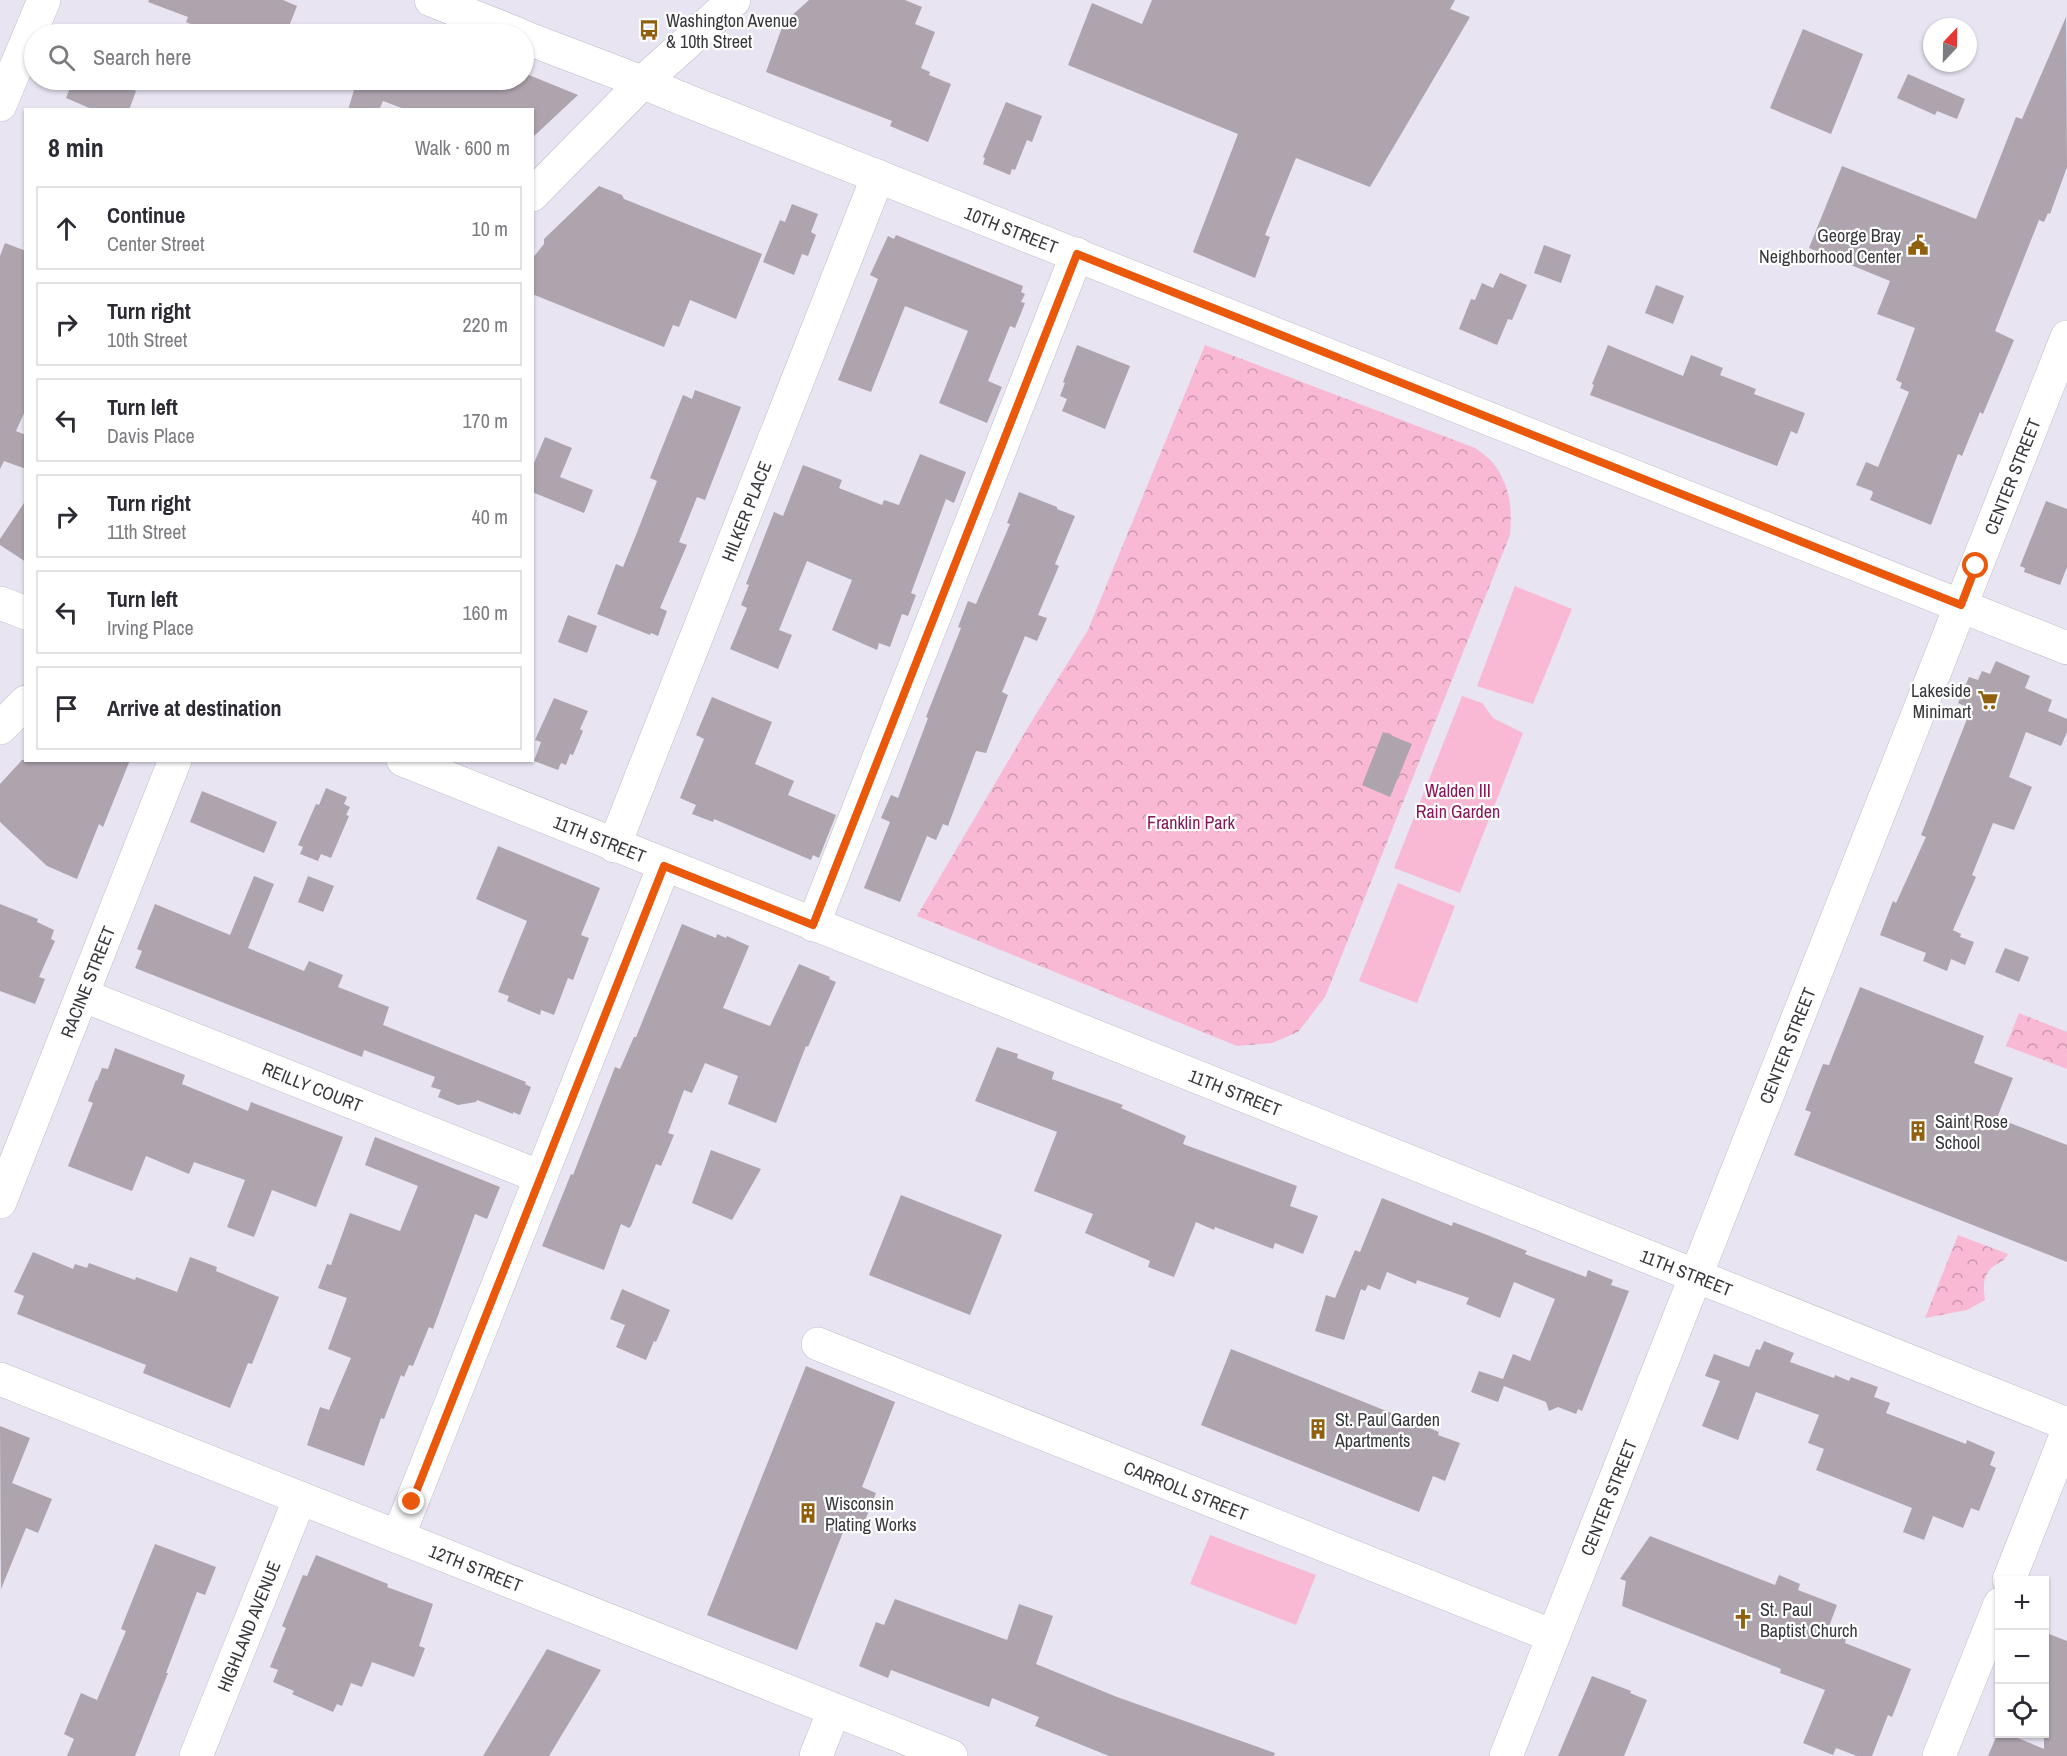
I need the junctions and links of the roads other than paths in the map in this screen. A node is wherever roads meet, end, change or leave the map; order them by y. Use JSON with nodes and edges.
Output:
{"nodes":[{"id":1,"x":44,"y":0,"type":"edge"},
{"id":2,"x":431,"y":0,"type":"edge"},
{"id":3,"x":734,"y":0,"type":"edge"},
{"id":4,"x":478,"y":9,"type":"edge"},
{"id":5,"x":34,"y":24,"type":"edge"},
{"id":6,"x":502,"y":24,"type":"edge"},
{"id":7,"x":534,"y":41,"type":"edge"},
{"id":8,"x":24,"y":48,"type":"edge"},
{"id":9,"x":643,"y":82,"type":"junction"},
{"id":10,"x":0,"y":105,"type":"edge"},
{"id":11,"x":878,"y":176,"type":"junction"},
{"id":12,"x":534,"y":193,"type":"edge"},
{"id":13,"x":1077,"y":254,"type":"junction"},
{"id":14,"x":2067,"y":337,"type":"edge"},
{"id":15,"x":0,"y":603,"type":"edge"},
{"id":16,"x":1961,"y":605,"type":"junction"},
{"id":17,"x":24,"y":612,"type":"edge"},
{"id":18,"x":2067,"y":648,"type":"edge"},
{"id":19,"x":24,"y":704,"type":"edge"},
{"id":20,"x":0,"y":728,"type":"edge"},
{"id":21,"x":174,"y":762,"type":"edge"},
{"id":22,"x":408,"y":762,"type":"edge"},
{"id":23,"x":614,"y":846,"type":"junction"},
{"id":24,"x":664,"y":866,"type":"junction"},
{"id":25,"x":813,"y":925,"type":"junction"},
{"id":26,"x":82,"y":995,"type":"junction"},
{"id":27,"x":541,"y":1177,"type":"junction"},
{"id":28,"x":0,"y":1202,"type":"edge"},
{"id":29,"x":1695,"y":1276,"type":"junction"},
{"id":30,"x":818,"y":1344,"type":"dead end"},
{"id":31,"x":0,"y":1379,"type":"edge"},
{"id":32,"x":2067,"y":1424,"type":"edge"},
{"id":33,"x":2067,"y":1433,"type":"edge"},
{"id":34,"x":300,"y":1498,"type":"junction"},
{"id":35,"x":398,"y":1537,"type":"junction"},
{"id":36,"x":2011,"y":1576,"type":"edge"},
{"id":37,"x":1995,"y":1616,"type":"edge"},
{"id":38,"x":1553,"y":1636,"type":"junction"},
{"id":39,"x":834,"y":1710,"type":"junction"},
{"id":40,"x":196,"y":1756,"type":"edge"},
{"id":41,"x":816,"y":1756,"type":"edge"},
{"id":42,"x":951,"y":1756,"type":"edge"},
{"id":43,"x":1506,"y":1756,"type":"edge"},
{"id":44,"x":1939,"y":1756,"type":"edge"}],
"edges":[{"from":1,"to":5,"type":"street"},
{"from":2,"to":4,"type":"street"},
{"from":3,"to":9,"type":"street"},
{"from":4,"to":6,"type":"street"},
{"from":7,"to":9,"type":"street","name":"10TH STREET"},
{"from":8,"to":10,"type":"street"},
{"from":9,"to":11,"type":"street","name":"10TH STREET"},
{"from":9,"to":12,"type":"street"},
{"from":11,"to":13,"type":"street","name":"10TH STREET"},
{"from":11,"to":23,"type":"street","name":"HILKER PLACE"},
{"from":13,"to":16,"type":"street","name":"10TH STREET"},
{"from":13,"to":25,"type":"street"},
{"from":14,"to":16,"type":"street","name":"CENTER STREET"},
{"from":15,"to":17,"type":"street"},
{"from":16,"to":18,"type":"street","name":"10TH STREET"},
{"from":16,"to":29,"type":"street","name":"CENTER STREET"},
{"from":19,"to":20,"type":"street"},
{"from":21,"to":26,"type":"street","name":"RACINE STREET"},
{"from":22,"to":23,"type":"street","name":"11TH STREET"},
{"from":23,"to":24,"type":"street","name":"11TH STREET"},
{"from":24,"to":25,"type":"street","name":"11TH STREET"},
{"from":24,"to":27,"type":"street"},
{"from":25,"to":29,"type":"street","name":"11TH STREET"},
{"from":26,"to":27,"type":"street","name":"REILLY COURT"},
{"from":26,"to":28,"type":"street","name":"RACINE STREET"},
{"from":27,"to":35,"type":"street"},
{"from":29,"to":32,"type":"street","name":"11TH STREET"},
{"from":29,"to":38,"type":"street","name":"CENTER STREET"},
{"from":30,"to":38,"type":"street","name":"CARROLL STREET"},
{"from":31,"to":34,"type":"street","name":"12TH STREET"},
{"from":33,"to":36,"type":"street"},
{"from":34,"to":35,"type":"street","name":"12TH STREET"},
{"from":34,"to":40,"type":"street","name":"HIGHLAND AVENUE"},
{"from":35,"to":39,"type":"street","name":"12TH STREET"},
{"from":37,"to":44,"type":"street"},
{"from":38,"to":43,"type":"street","name":"CENTER STREET"},
{"from":39,"to":41,"type":"street"},
{"from":39,"to":42,"type":"street","name":"12TH STREET"}]}
